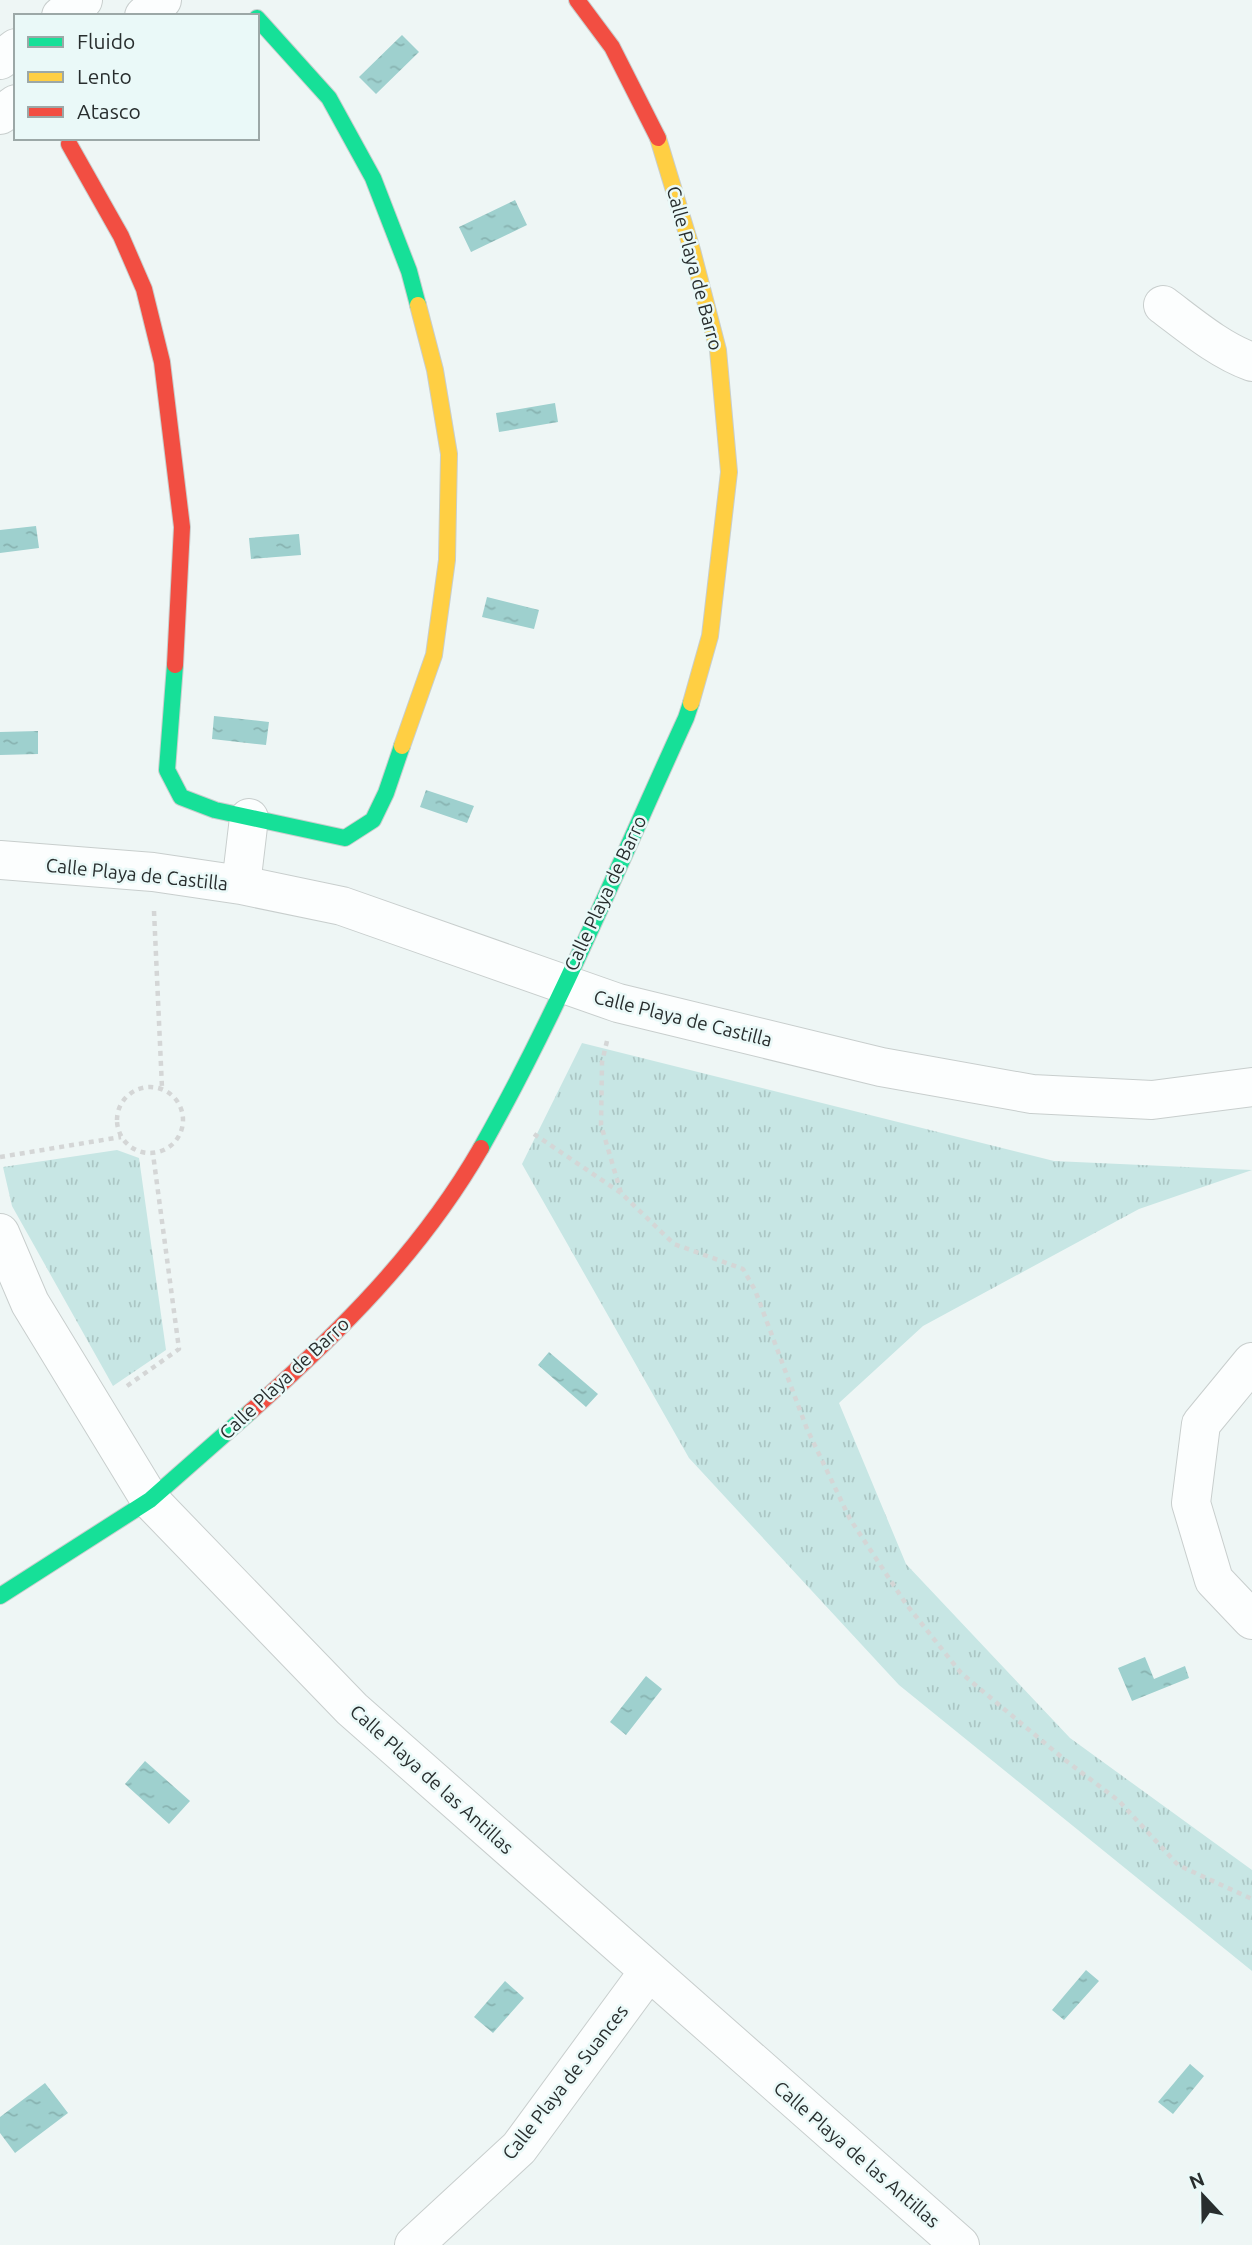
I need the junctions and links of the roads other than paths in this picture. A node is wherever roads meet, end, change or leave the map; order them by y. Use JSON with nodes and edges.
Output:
{"nodes":[{"id":1,"x":83,"y":0,"type":"edge"},
{"id":2,"x":162,"y":0,"type":"edge"},
{"id":3,"x":577,"y":0,"type":"edge"},
{"id":4,"x":64,"y":14,"type":"edge"},
{"id":5,"x":146,"y":14,"type":"edge"},
{"id":6,"x":259,"y":21,"type":"edge"},
{"id":7,"x":69,"y":144,"type":"dead end"},
{"id":8,"x":1163,"y":305,"type":"dead end"},
{"id":9,"x":1252,"y":362,"type":"edge"},
{"id":10,"x":248,"y":818,"type":"junction"},
{"id":11,"x":0,"y":860,"type":"edge"},
{"id":12,"x":241,"y":885,"type":"junction"},
{"id":13,"x":562,"y":985,"type":"junction"},
{"id":14,"x":1252,"y":1087,"type":"edge"},
{"id":15,"x":0,"y":1233,"type":"edge"},
{"id":16,"x":1252,"y":1362,"type":"edge"},
{"id":17,"x":150,"y":1500,"type":"junction"},
{"id":18,"x":0,"y":1596,"type":"edge"},
{"id":19,"x":1252,"y":1620,"type":"edge"},
{"id":20,"x":649,"y":1971,"type":"junction"},
{"id":21,"x":415,"y":2245,"type":"edge"},
{"id":22,"x":960,"y":2245,"type":"edge"}],
"edges":[{"from":1,"to":4,"type":"street"},
{"from":2,"to":5,"type":"street"},
{"from":3,"to":13,"type":"street","name":"Calle Playa de Barro"},
{"from":6,"to":10,"type":"street"},
{"from":7,"to":10,"type":"street"},
{"from":8,"to":9,"type":"street"},
{"from":10,"to":12,"type":"street"},
{"from":11,"to":12,"type":"street","name":"Calle Playa de Castilla"},
{"from":12,"to":13,"type":"street","name":"Calle Playa de Castilla"},
{"from":13,"to":14,"type":"street","name":"Calle Playa de Castilla"},
{"from":13,"to":17,"type":"street","name":"Calle Playa de Barro"},
{"from":15,"to":17,"type":"street","name":"Calle Playa de las Antillas"},
{"from":16,"to":19,"type":"street"},
{"from":17,"to":18,"type":"street","name":"Calle Playa de Barro"},
{"from":17,"to":20,"type":"street","name":"Calle Playa de las Antillas"},
{"from":20,"to":21,"type":"street","name":"Calle Playa de Suances"},
{"from":20,"to":22,"type":"street","name":"Calle Playa de las Antillas"}]}
